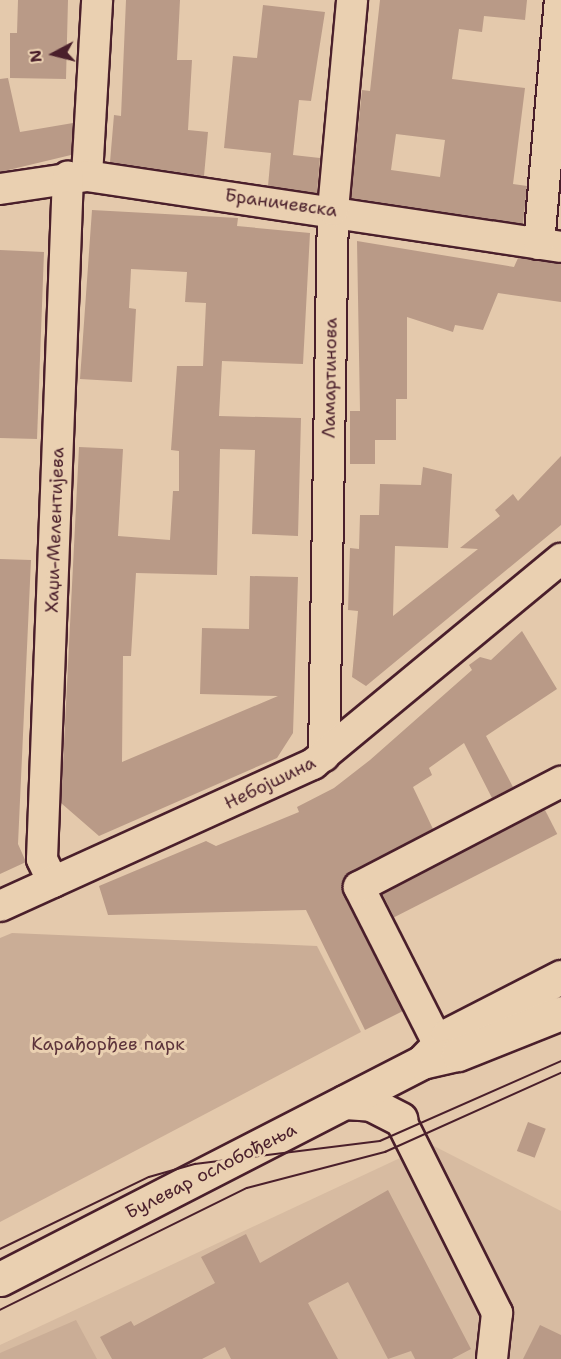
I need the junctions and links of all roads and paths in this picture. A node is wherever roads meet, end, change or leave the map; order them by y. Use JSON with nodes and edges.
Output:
{"nodes":[{"id":1,"x":97,"y":0,"type":"edge"},
{"id":2,"x":352,"y":0,"type":"edge"},
{"id":3,"x":560,"y":0,"type":"edge"},
{"id":4,"x":78,"y":176,"type":"junction"},
{"id":5,"x":0,"y":189,"type":"edge"},
{"id":6,"x":333,"y":210,"type":"junction"},
{"id":7,"x":550,"y":246,"type":"edge"},
{"id":8,"x":561,"y":560,"type":"edge"},
{"id":9,"x":324,"y":756,"type":"junction"},
{"id":10,"x":561,"y":783,"type":"edge"},
{"id":11,"x":53,"y":882,"type":"junction"},
{"id":12,"x":0,"y":906,"type":"edge"},
{"id":13,"x":561,"y":977,"type":"edge"},
{"id":14,"x":561,"y":1013,"type":"edge"},
{"id":15,"x":422,"y":1059,"type":"junction"},
{"id":16,"x":345,"y":1102,"type":"junction"},
{"id":17,"x":400,"y":1119,"type":"junction"},
{"id":18,"x":0,"y":1279,"type":"edge"},
{"id":19,"x":492,"y":1359,"type":"edge"}],
"edges":[{"from":1,"to":4,"type":"street","name":"Хаџи-Мелентијева"},
{"from":2,"to":6,"type":"street","name":"Ламартинова"},
{"from":3,"to":7,"type":"street"},
{"from":4,"to":5,"type":"street","name":"Браничевска"},
{"from":4,"to":6,"type":"street","name":"Браничевска"},
{"from":4,"to":11,"type":"street","name":"Хаџи-Мелентијева"},
{"from":6,"to":7,"type":"street","name":"Браничевска"},
{"from":6,"to":9,"type":"street","name":"Ламартинова"},
{"from":8,"to":9,"type":"street","name":"Небојшина"},
{"from":9,"to":11,"type":"street","name":"Небојшина"},
{"from":10,"to":15,"type":"street"},
{"from":11,"to":12,"type":"street","name":"Небојшина"},
{"from":13,"to":15,"type":"main road","name":"Булевар ослобођења"},
{"from":14,"to":15,"type":"main road","name":"Булевар ослобођења"},
{"from":15,"to":16,"type":"main road","name":"Булевар ослобођења"},
{"from":15,"to":17,"type":"main road"},
{"from":16,"to":17,"type":"main road"},
{"from":16,"to":18,"type":"main road","name":"Булевар ослобођења"},
{"from":17,"to":19,"type":"street"}]}
